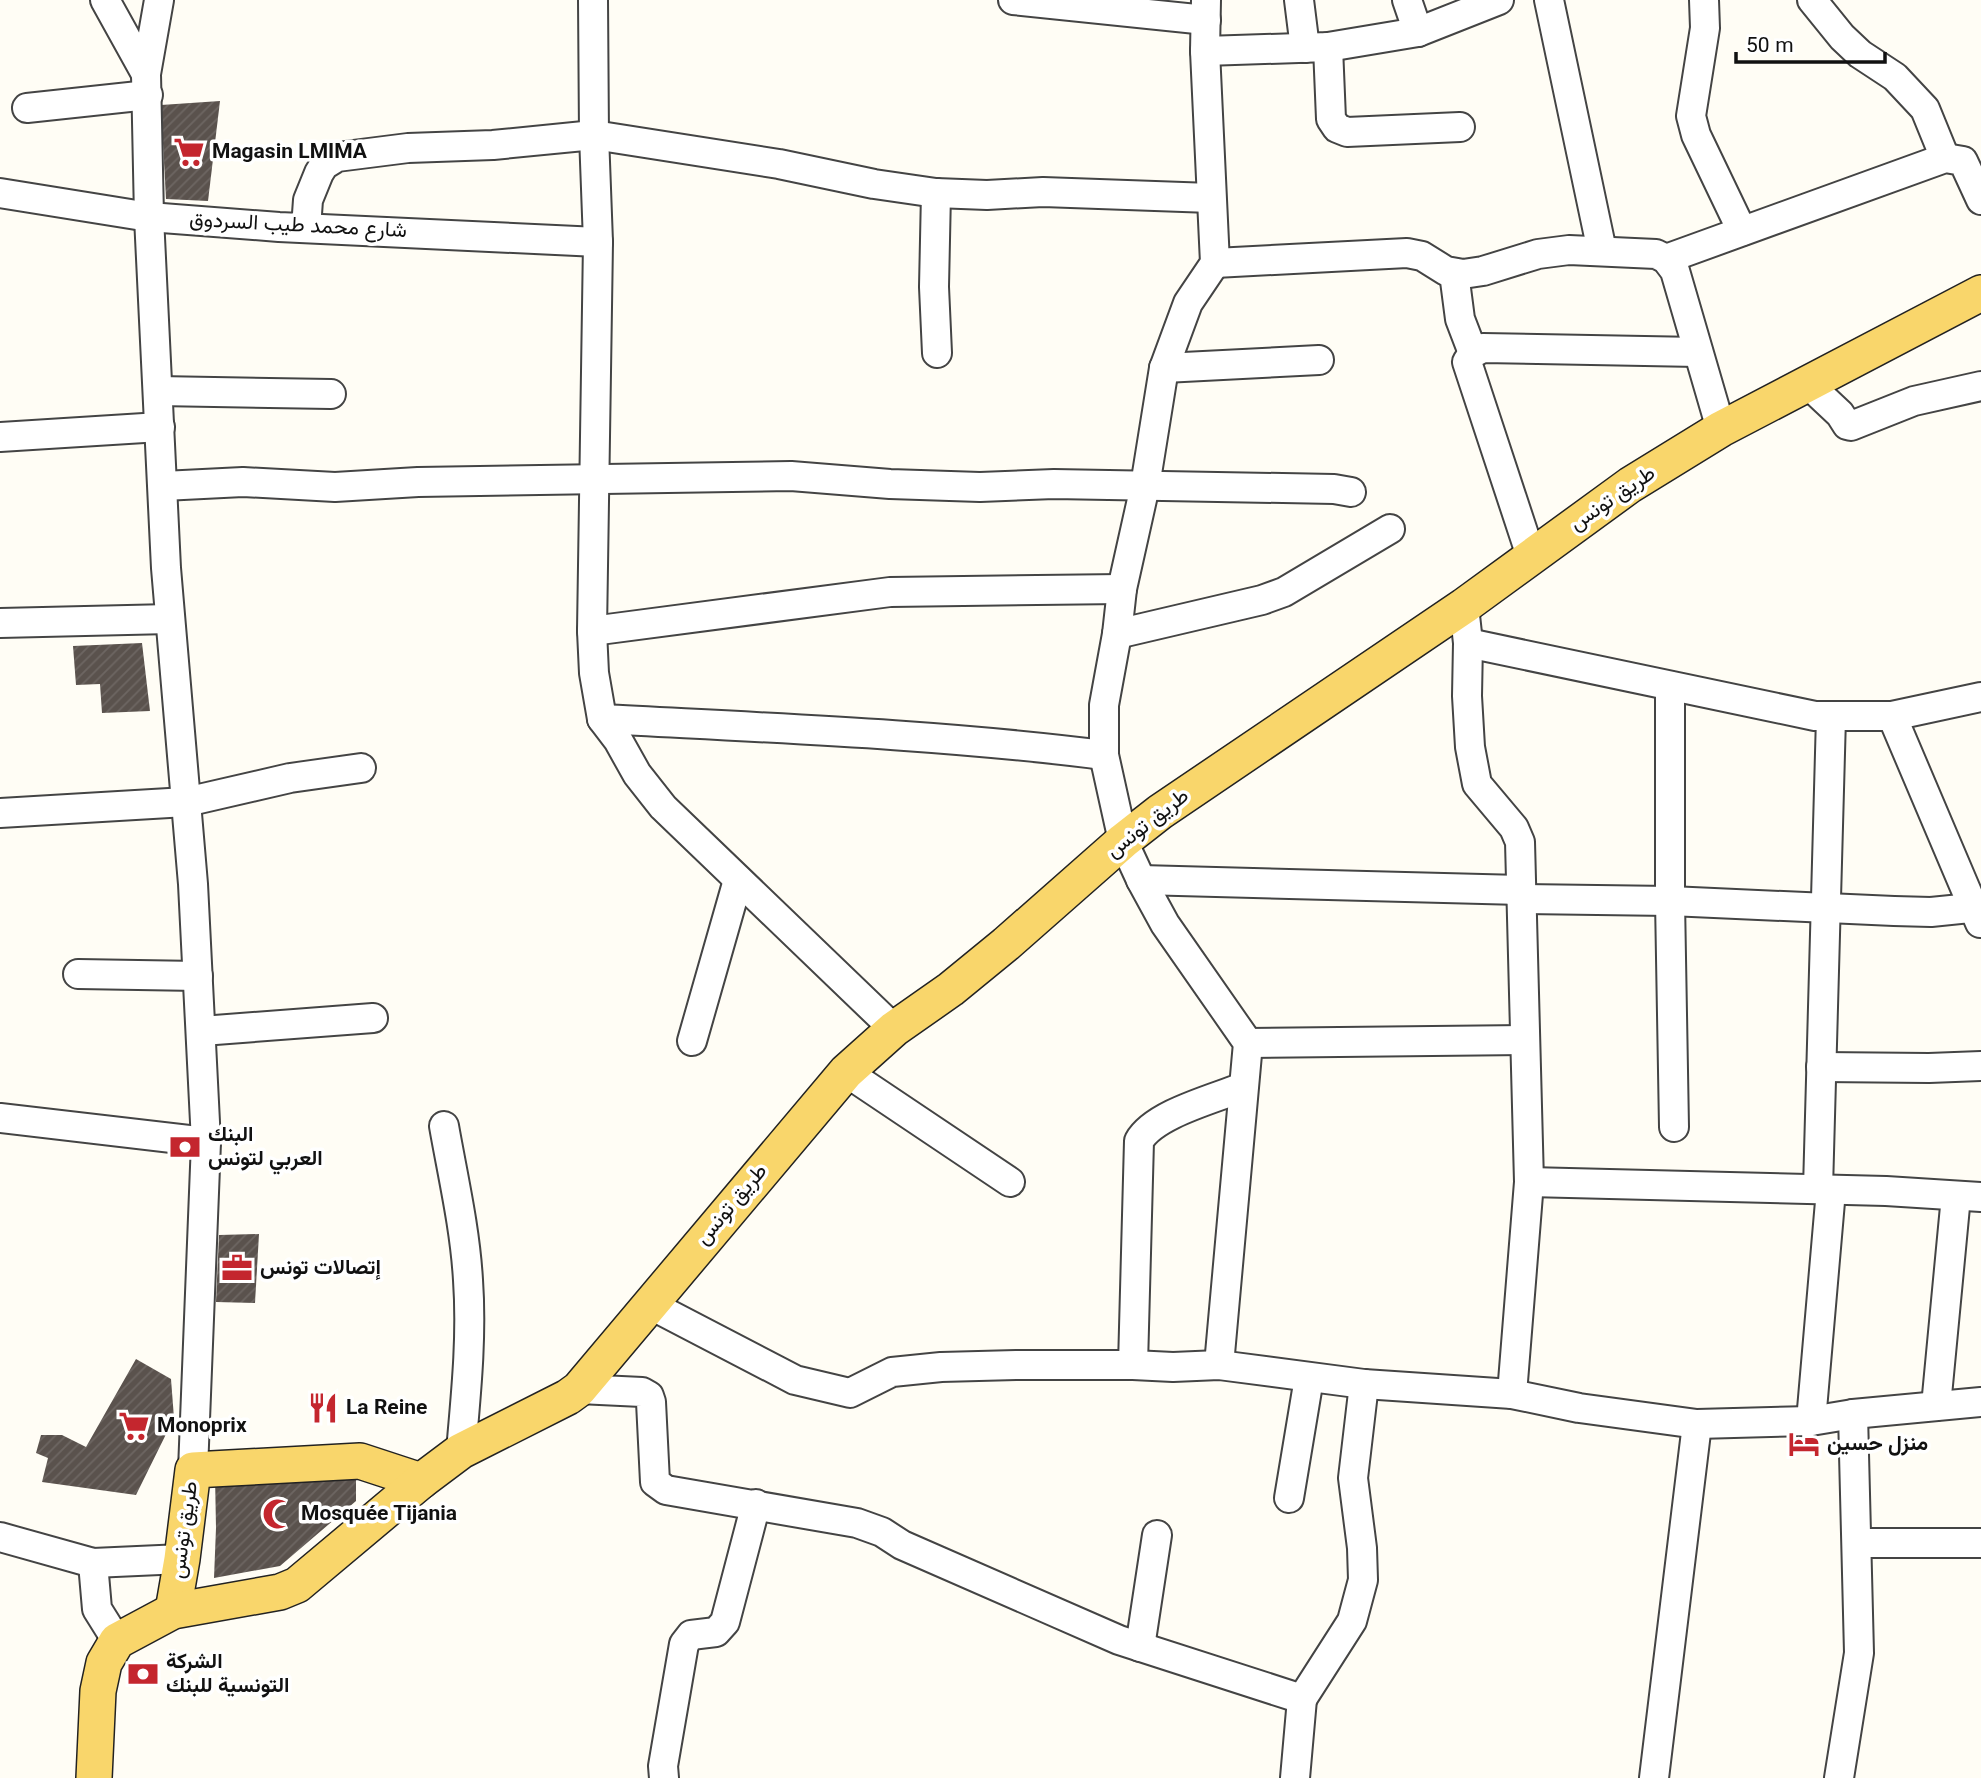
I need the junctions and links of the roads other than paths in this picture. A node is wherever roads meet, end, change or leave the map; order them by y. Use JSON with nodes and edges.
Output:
{"nodes":[{"id":1,"x":104,"y":0,"type":"edge"},
{"id":2,"x":159,"y":0,"type":"edge"},
{"id":3,"x":593,"y":0,"type":"edge"},
{"id":4,"x":1013,"y":0,"type":"edge"},
{"id":5,"x":1299,"y":0,"type":"edge"},
{"id":6,"x":1406,"y":0,"type":"edge"},
{"id":7,"x":1499,"y":0,"type":"edge"},
{"id":8,"x":1549,"y":0,"type":"edge"},
{"id":9,"x":1704,"y":0,"type":"edge"},
{"id":10,"x":1812,"y":0,"type":"edge"},
{"id":11,"x":1206,"y":10,"type":"edge"},
{"id":12,"x":1418,"y":32,"type":"junction"},
{"id":13,"x":1317,"y":47,"type":"junction"},
{"id":14,"x":1205,"y":51,"type":"junction"},
{"id":15,"x":147,"y":85,"type":"junction"},
{"id":16,"x":27,"y":108,"type":"dead end"},
{"id":17,"x":1460,"y":127,"type":"dead end"},
{"id":18,"x":594,"y":135,"type":"junction"},
{"id":19,"x":1945,"y":158,"type":"junction"},
{"id":20,"x":0,"y":193,"type":"edge"},
{"id":21,"x":936,"y":193,"type":"junction"},
{"id":22,"x":1210,"y":198,"type":"junction"},
{"id":23,"x":1981,"y":200,"type":"edge"},
{"id":24,"x":149,"y":217,"type":"junction"},
{"id":25,"x":306,"y":228,"type":"junction"},
{"id":26,"x":1742,"y":232,"type":"junction"},
{"id":27,"x":598,"y":242,"type":"junction"},
{"id":28,"x":1602,"y":251,"type":"junction"},
{"id":29,"x":1666,"y":259,"type":"junction"},
{"id":30,"x":1215,"y":263,"type":"junction"},
{"id":31,"x":1454,"y":273,"type":"junction"},
{"id":32,"x":1981,"y":293,"type":"edge"},
{"id":33,"x":1698,"y":352,"type":"junction"},
{"id":34,"x":1473,"y":353,"type":"junction"},
{"id":35,"x":937,"y":354,"type":"dead end"},
{"id":36,"x":1319,"y":360,"type":"dead end"},
{"id":37,"x":1164,"y":368,"type":"junction"},
{"id":38,"x":1807,"y":383,"type":"junction"},
{"id":39,"x":1981,"y":386,"type":"edge"},
{"id":40,"x":158,"y":391,"type":"junction"},
{"id":41,"x":331,"y":394,"type":"dead end"},
{"id":42,"x":160,"y":427,"type":"junction"},
{"id":43,"x":1721,"y":429,"type":"junction"},
{"id":44,"x":0,"y":437,"type":"edge"},
{"id":45,"x":593,"y":478,"type":"junction"},
{"id":46,"x":163,"y":486,"type":"junction"},
{"id":47,"x":1145,"y":486,"type":"junction"},
{"id":48,"x":1351,"y":492,"type":"dead end"},
{"id":49,"x":1390,"y":528,"type":"dead end"},
{"id":50,"x":1531,"y":556,"type":"junction"},
{"id":51,"x":1122,"y":589,"type":"junction"},
{"id":52,"x":1464,"y":606,"type":"junction"},
{"id":53,"x":170,"y":619,"type":"junction"},
{"id":54,"x":0,"y":623,"type":"edge"},
{"id":55,"x":592,"y":631,"type":"junction"},
{"id":56,"x":1117,"y":634,"type":"junction"},
{"id":57,"x":1468,"y":643,"type":"junction"},
{"id":58,"x":1670,"y":686,"type":"junction"},
{"id":59,"x":1981,"y":697,"type":"edge"},
{"id":60,"x":1892,"y":716,"type":"junction"},
{"id":61,"x":1831,"y":717,"type":"junction"},
{"id":62,"x":602,"y":719,"type":"junction"},
{"id":63,"x":1104,"y":755,"type":"junction"},
{"id":64,"x":361,"y":768,"type":"dead end"},
{"id":65,"x":186,"y":802,"type":"junction"},
{"id":66,"x":0,"y":813,"type":"edge"},
{"id":67,"x":1123,"y":841,"type":"junction"},
{"id":68,"x":738,"y":880,"type":"junction"},
{"id":69,"x":1141,"y":880,"type":"junction"},
{"id":70,"x":1521,"y":894,"type":"junction"},
{"id":71,"x":1670,"y":901,"type":"junction"},
{"id":72,"x":1825,"y":908,"type":"junction"},
{"id":73,"x":1979,"y":913,"type":"edge"},
{"id":74,"x":78,"y":974,"type":"dead end"},
{"id":75,"x":198,"y":975,"type":"junction"},
{"id":76,"x":373,"y":1018,"type":"dead end"},
{"id":77,"x":894,"y":1029,"type":"junction"},
{"id":78,"x":202,"y":1031,"type":"junction"},
{"id":79,"x":1525,"y":1040,"type":"junction"},
{"id":80,"x":692,"y":1041,"type":"dead end"},
{"id":81,"x":1248,"y":1043,"type":"junction"},
{"id":82,"x":1981,"y":1066,"type":"edge"},
{"id":83,"x":1821,"y":1067,"type":"junction"},
{"id":84,"x":846,"y":1072,"type":"junction"},
{"id":85,"x":1243,"y":1087,"type":"junction"},
{"id":86,"x":0,"y":1118,"type":"edge"},
{"id":87,"x":444,"y":1126,"type":"dead end"},
{"id":88,"x":1674,"y":1127,"type":"dead end"},
{"id":89,"x":206,"y":1142,"type":"junction"},
{"id":90,"x":1010,"y":1182,"type":"dead end"},
{"id":91,"x":1529,"y":1182,"type":"junction"},
{"id":92,"x":1824,"y":1189,"type":"junction"},
{"id":93,"x":1968,"y":1196,"type":"edge"},
{"id":94,"x":649,"y":1304,"type":"junction"},
{"id":95,"x":1133,"y":1365,"type":"junction"},
{"id":96,"x":1219,"y":1365,"type":"junction"},
{"id":97,"x":1309,"y":1378,"type":"junction"},
{"id":98,"x":1364,"y":1384,"type":"junction"},
{"id":99,"x":579,"y":1389,"type":"junction"},
{"id":100,"x":1512,"y":1394,"type":"junction"},
{"id":101,"x":1981,"y":1402,"type":"edge"},
{"id":102,"x":1936,"y":1406,"type":"junction"},
{"id":103,"x":1853,"y":1414,"type":"junction"},
{"id":104,"x":1811,"y":1421,"type":"junction"},
{"id":105,"x":1697,"y":1424,"type":"junction"},
{"id":106,"x":461,"y":1451,"type":"junction"},
{"id":107,"x":193,"y":1470,"type":"junction"},
{"id":108,"x":421,"y":1480,"type":"junction"},
{"id":109,"x":1289,"y":1498,"type":"dead end"},
{"id":110,"x":757,"y":1504,"type":"junction"},
{"id":111,"x":1157,"y":1535,"type":"dead end"},
{"id":112,"x":0,"y":1537,"type":"edge"},
{"id":113,"x":1857,"y":1543,"type":"junction"},
{"id":114,"x":1981,"y":1543,"type":"edge"},
{"id":115,"x":182,"y":1559,"type":"junction"},
{"id":116,"x":93,"y":1563,"type":"junction"},
{"id":117,"x":173,"y":1611,"type":"junction"},
{"id":118,"x":117,"y":1641,"type":"junction"},
{"id":119,"x":1140,"y":1647,"type":"junction"},
{"id":120,"x":1302,"y":1699,"type":"junction"},
{"id":121,"x":94,"y":1778,"type":"edge"},
{"id":122,"x":664,"y":1778,"type":"edge"},
{"id":123,"x":1295,"y":1778,"type":"edge"},
{"id":124,"x":1654,"y":1778,"type":"edge"},
{"id":125,"x":1839,"y":1778,"type":"edge"}],
"edges":[{"from":1,"to":15,"type":"street"},
{"from":2,"to":15,"type":"street"},
{"from":3,"to":18,"type":"street"},
{"from":4,"to":11,"type":"street"},
{"from":5,"to":13,"type":"street"},
{"from":6,"to":12,"type":"street"},
{"from":7,"to":12,"type":"street"},
{"from":8,"to":28,"type":"street"},
{"from":9,"to":26,"type":"street"},
{"from":10,"to":19,"type":"street"},
{"from":11,"to":14,"type":"street"},
{"from":12,"to":13,"type":"street"},
{"from":13,"to":14,"type":"street"},
{"from":13,"to":17,"type":"street"},
{"from":14,"to":22,"type":"street"},
{"from":15,"to":16,"type":"street"},
{"from":15,"to":24,"type":"street"},
{"from":18,"to":21,"type":"street"},
{"from":18,"to":25,"type":"street"},
{"from":18,"to":27,"type":"street"},
{"from":19,"to":23,"type":"street"},
{"from":19,"to":26,"type":"street"},
{"from":20,"to":24,"type":"street","name":"شارع محمد طيب السردوق"},
{"from":21,"to":22,"type":"street"},
{"from":21,"to":35,"type":"street"},
{"from":22,"to":30,"type":"street"},
{"from":24,"to":25,"type":"street","name":"شارع محمد طيب السردوق"},
{"from":24,"to":40,"type":"street"},
{"from":25,"to":27,"type":"street","name":"شارع محمد طيب السردوق"},
{"from":26,"to":29,"type":"street"},
{"from":27,"to":45,"type":"street"},
{"from":28,"to":29,"type":"street"},
{"from":28,"to":31,"type":"street"},
{"from":29,"to":33,"type":"street"},
{"from":30,"to":31,"type":"street"},
{"from":30,"to":37,"type":"street"},
{"from":31,"to":34,"type":"street"},
{"from":32,"to":38,"type":"main road","name":"طريق تونس"},
{"from":33,"to":34,"type":"street"},
{"from":33,"to":43,"type":"street"},
{"from":34,"to":50,"type":"street"},
{"from":36,"to":37,"type":"street"},
{"from":37,"to":47,"type":"street"},
{"from":38,"to":39,"type":"street"},
{"from":38,"to":43,"type":"main road","name":"طريق تونس"},
{"from":40,"to":41,"type":"street"},
{"from":40,"to":42,"type":"street"},
{"from":42,"to":44,"type":"street"},
{"from":42,"to":46,"type":"street"},
{"from":43,"to":50,"type":"main road","name":"طريق تونس"},
{"from":45,"to":46,"type":"street"},
{"from":45,"to":47,"type":"street"},
{"from":45,"to":55,"type":"street"},
{"from":46,"to":53,"type":"street"},
{"from":47,"to":48,"type":"street"},
{"from":47,"to":51,"type":"street"},
{"from":49,"to":56,"type":"street"},
{"from":50,"to":52,"type":"main road","name":"طريق تونس"},
{"from":51,"to":55,"type":"street"},
{"from":51,"to":56,"type":"street"},
{"from":52,"to":57,"type":"street"},
{"from":52,"to":67,"type":"main road","name":"طريق تونس"},
{"from":53,"to":54,"type":"street"},
{"from":53,"to":65,"type":"street"},
{"from":55,"to":62,"type":"street"},
{"from":56,"to":63,"type":"street"},
{"from":57,"to":58,"type":"street"},
{"from":57,"to":70,"type":"street"},
{"from":58,"to":61,"type":"street"},
{"from":58,"to":71,"type":"street"},
{"from":59,"to":60,"type":"street"},
{"from":60,"to":61,"type":"street"},
{"from":60,"to":73,"type":"street"},
{"from":61,"to":72,"type":"street"},
{"from":62,"to":63,"type":"street"},
{"from":62,"to":68,"type":"street"},
{"from":63,"to":67,"type":"street"},
{"from":64,"to":65,"type":"street"},
{"from":65,"to":66,"type":"street"},
{"from":65,"to":75,"type":"street"},
{"from":67,"to":69,"type":"street"},
{"from":67,"to":77,"type":"main road","name":"طريق تونس"},
{"from":68,"to":77,"type":"street"},
{"from":68,"to":80,"type":"street"},
{"from":69,"to":70,"type":"street"},
{"from":69,"to":81,"type":"street"},
{"from":70,"to":71,"type":"street"},
{"from":70,"to":79,"type":"street"},
{"from":71,"to":72,"type":"street"},
{"from":71,"to":88,"type":"street"},
{"from":72,"to":73,"type":"street"},
{"from":72,"to":83,"type":"street"},
{"from":74,"to":75,"type":"street"},
{"from":75,"to":78,"type":"street"},
{"from":76,"to":78,"type":"street"},
{"from":77,"to":84,"type":"main road","name":"طريق تونس"},
{"from":78,"to":89,"type":"street"},
{"from":79,"to":81,"type":"street"},
{"from":79,"to":91,"type":"street"},
{"from":81,"to":85,"type":"street"},
{"from":82,"to":83,"type":"street"},
{"from":83,"to":92,"type":"street"},
{"from":84,"to":90,"type":"street"},
{"from":84,"to":94,"type":"main road","name":"طريق تونس"},
{"from":85,"to":95,"type":"street"},
{"from":85,"to":96,"type":"street"},
{"from":86,"to":89,"type":"street"},
{"from":87,"to":106,"type":"street"},
{"from":89,"to":107,"type":"street"},
{"from":91,"to":92,"type":"street"},
{"from":91,"to":100,"type":"street"},
{"from":92,"to":93,"type":"street"},
{"from":92,"to":104,"type":"street"},
{"from":93,"to":102,"type":"street"},
{"from":94,"to":95,"type":"street"},
{"from":94,"to":99,"type":"main road","name":"طريق تونس"},
{"from":95,"to":96,"type":"street"},
{"from":96,"to":97,"type":"street"},
{"from":97,"to":98,"type":"street"},
{"from":97,"to":109,"type":"street"},
{"from":98,"to":100,"type":"street"},
{"from":98,"to":120,"type":"street"},
{"from":99,"to":106,"type":"main road","name":"طريق تونس"},
{"from":99,"to":110,"type":"street"},
{"from":100,"to":105,"type":"street"},
{"from":101,"to":102,"type":"street"},
{"from":102,"to":103,"type":"street"},
{"from":103,"to":104,"type":"street"},
{"from":103,"to":113,"type":"street"},
{"from":104,"to":105,"type":"street"},
{"from":105,"to":124,"type":"street"},
{"from":106,"to":108,"type":"main road","name":"طريق تونس"},
{"from":107,"to":108,"type":"main road","name":"طريق تونس"},
{"from":107,"to":115,"type":"main road","name":"طريق تونس"},
{"from":108,"to":117,"type":"main road","name":"طريق تونس"},
{"from":110,"to":119,"type":"street"},
{"from":110,"to":122,"type":"street"},
{"from":111,"to":119,"type":"street"},
{"from":112,"to":116,"type":"street"},
{"from":113,"to":114,"type":"street"},
{"from":113,"to":125,"type":"street"},
{"from":115,"to":116,"type":"street"},
{"from":115,"to":117,"type":"main road","name":"طريق تونس"},
{"from":116,"to":118,"type":"street"},
{"from":117,"to":118,"type":"main road","name":"طريق تونس"},
{"from":118,"to":121,"type":"main road"},
{"from":119,"to":120,"type":"street"},
{"from":120,"to":123,"type":"street"}]}
